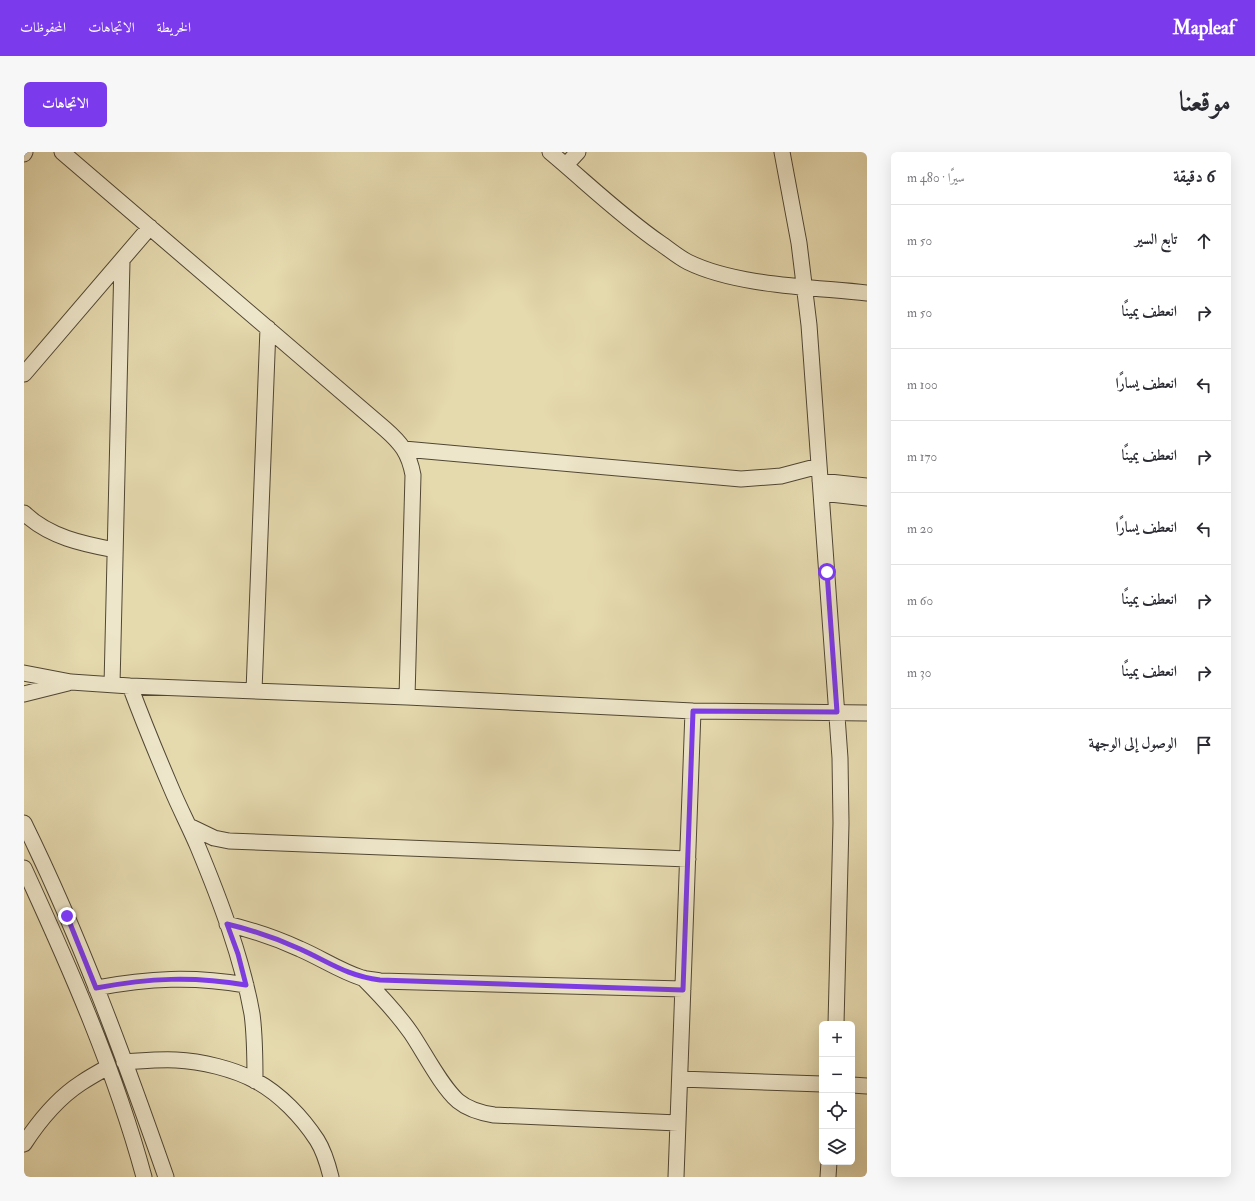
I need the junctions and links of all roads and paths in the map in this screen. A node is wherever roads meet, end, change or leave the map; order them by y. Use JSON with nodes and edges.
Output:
{"nodes":[{"id":1,"x":62,"y":152,"type":"edge"},
{"id":2,"x":550,"y":152,"type":"edge"},
{"id":3,"x":578,"y":152,"type":"edge"},
{"id":4,"x":782,"y":152,"type":"edge"},
{"id":5,"x":566,"y":166,"type":"junction"},
{"id":6,"x":150,"y":227,"type":"junction"},
{"id":7,"x":122,"y":261,"type":"junction"},
{"id":8,"x":805,"y":286,"type":"junction"},
{"id":9,"x":867,"y":293,"type":"edge"},
{"id":10,"x":268,"y":328,"type":"junction"},
{"id":11,"x":24,"y":374,"type":"edge"},
{"id":12,"x":404,"y":449,"type":"junction"},
{"id":13,"x":820,"y":480,"type":"junction"},
{"id":14,"x":867,"y":486,"type":"edge"},
{"id":15,"x":867,"y":498,"type":"edge"},
{"id":16,"x":24,"y":513,"type":"edge"},
{"id":17,"x":115,"y":550,"type":"junction"},
{"id":18,"x":24,"y":673,"type":"edge"},
{"id":19,"x":71,"y":682,"type":"junction"},
{"id":20,"x":112,"y":685,"type":"junction"},
{"id":21,"x":130,"y":686,"type":"junction"},
{"id":22,"x":254,"y":691,"type":"junction"},
{"id":23,"x":24,"y":694,"type":"edge"},
{"id":24,"x":407,"y":697,"type":"junction"},
{"id":25,"x":693,"y":711,"type":"junction"},
{"id":26,"x":837,"y":712,"type":"junction"},
{"id":27,"x":867,"y":713,"type":"edge"},
{"id":28,"x":24,"y":823,"type":"edge"},
{"id":29,"x":189,"y":826,"type":"junction"},
{"id":30,"x":688,"y":859,"type":"junction"},
{"id":31,"x":24,"y":868,"type":"edge"},
{"id":32,"x":227,"y":924,"type":"junction"},
{"id":33,"x":363,"y":978,"type":"junction"},
{"id":34,"x":246,"y":985,"type":"junction"},
{"id":35,"x":96,"y":988,"type":"junction"},
{"id":36,"x":683,"y":990,"type":"junction"},
{"id":37,"x":836,"y":1021,"type":"edge"},
{"id":38,"x":124,"y":1062,"type":"junction"},
{"id":39,"x":108,"y":1067,"type":"junction"},
{"id":40,"x":680,"y":1079,"type":"junction"},
{"id":41,"x":255,"y":1081,"type":"junction"},
{"id":42,"x":819,"y":1084,"type":"edge"},
{"id":43,"x":855,"y":1085,"type":"edge"},
{"id":44,"x":867,"y":1086,"type":"edge"},
{"id":45,"x":678,"y":1123,"type":"junction"},
{"id":46,"x":24,"y":1144,"type":"edge"},
{"id":47,"x":829,"y":1165,"type":"edge"},
{"id":48,"x":144,"y":1177,"type":"edge"},
{"id":49,"x":166,"y":1177,"type":"edge"},
{"id":50,"x":331,"y":1177,"type":"edge"},
{"id":51,"x":676,"y":1177,"type":"edge"},
{"id":52,"x":828,"y":1177,"type":"edge"}],
"edges":[{"from":1,"to":6,"type":"street"},
{"from":2,"to":5,"type":"street"},
{"from":3,"to":5,"type":"street"},
{"from":4,"to":8,"type":"street"},
{"from":5,"to":8,"type":"street"},
{"from":6,"to":7,"type":"street"},
{"from":6,"to":10,"type":"street"},
{"from":7,"to":11,"type":"street"},
{"from":7,"to":17,"type":"street"},
{"from":8,"to":9,"type":"street"},
{"from":8,"to":13,"type":"street"},
{"from":10,"to":12,"type":"street"},
{"from":10,"to":22,"type":"street"},
{"from":12,"to":13,"type":"street"},
{"from":12,"to":24,"type":"street"},
{"from":13,"to":14,"type":"street"},
{"from":13,"to":15,"type":"street"},
{"from":13,"to":26,"type":"street"},
{"from":16,"to":17,"type":"street"},
{"from":17,"to":20,"type":"street"},
{"from":18,"to":19,"type":"street"},
{"from":19,"to":20,"type":"street"},
{"from":19,"to":23,"type":"street"},
{"from":20,"to":21,"type":"street"},
{"from":21,"to":22,"type":"street"},
{"from":21,"to":29,"type":"street"},
{"from":22,"to":24,"type":"street"},
{"from":24,"to":25,"type":"street"},
{"from":25,"to":26,"type":"street"},
{"from":25,"to":30,"type":"street"},
{"from":26,"to":27,"type":"street"},
{"from":26,"to":37,"type":"street"},
{"from":28,"to":35,"type":"street"},
{"from":29,"to":30,"type":"street"},
{"from":29,"to":32,"type":"street"},
{"from":30,"to":36,"type":"street"},
{"from":31,"to":39,"type":"street"},
{"from":32,"to":33,"type":"street"},
{"from":32,"to":34,"type":"street"},
{"from":33,"to":36,"type":"street"},
{"from":33,"to":45,"type":"street"},
{"from":34,"to":35,"type":"street"},
{"from":34,"to":41,"type":"street"},
{"from":35,"to":38,"type":"street"},
{"from":36,"to":40,"type":"street"},
{"from":38,"to":41,"type":"street"},
{"from":38,"to":49,"type":"street"},
{"from":39,"to":46,"type":"street"},
{"from":39,"to":48,"type":"street"},
{"from":40,"to":42,"type":"street"},
{"from":40,"to":45,"type":"street"},
{"from":41,"to":50,"type":"street"},
{"from":43,"to":44,"type":"street"},
{"from":45,"to":51,"type":"street"},
{"from":47,"to":52,"type":"street"}]}
